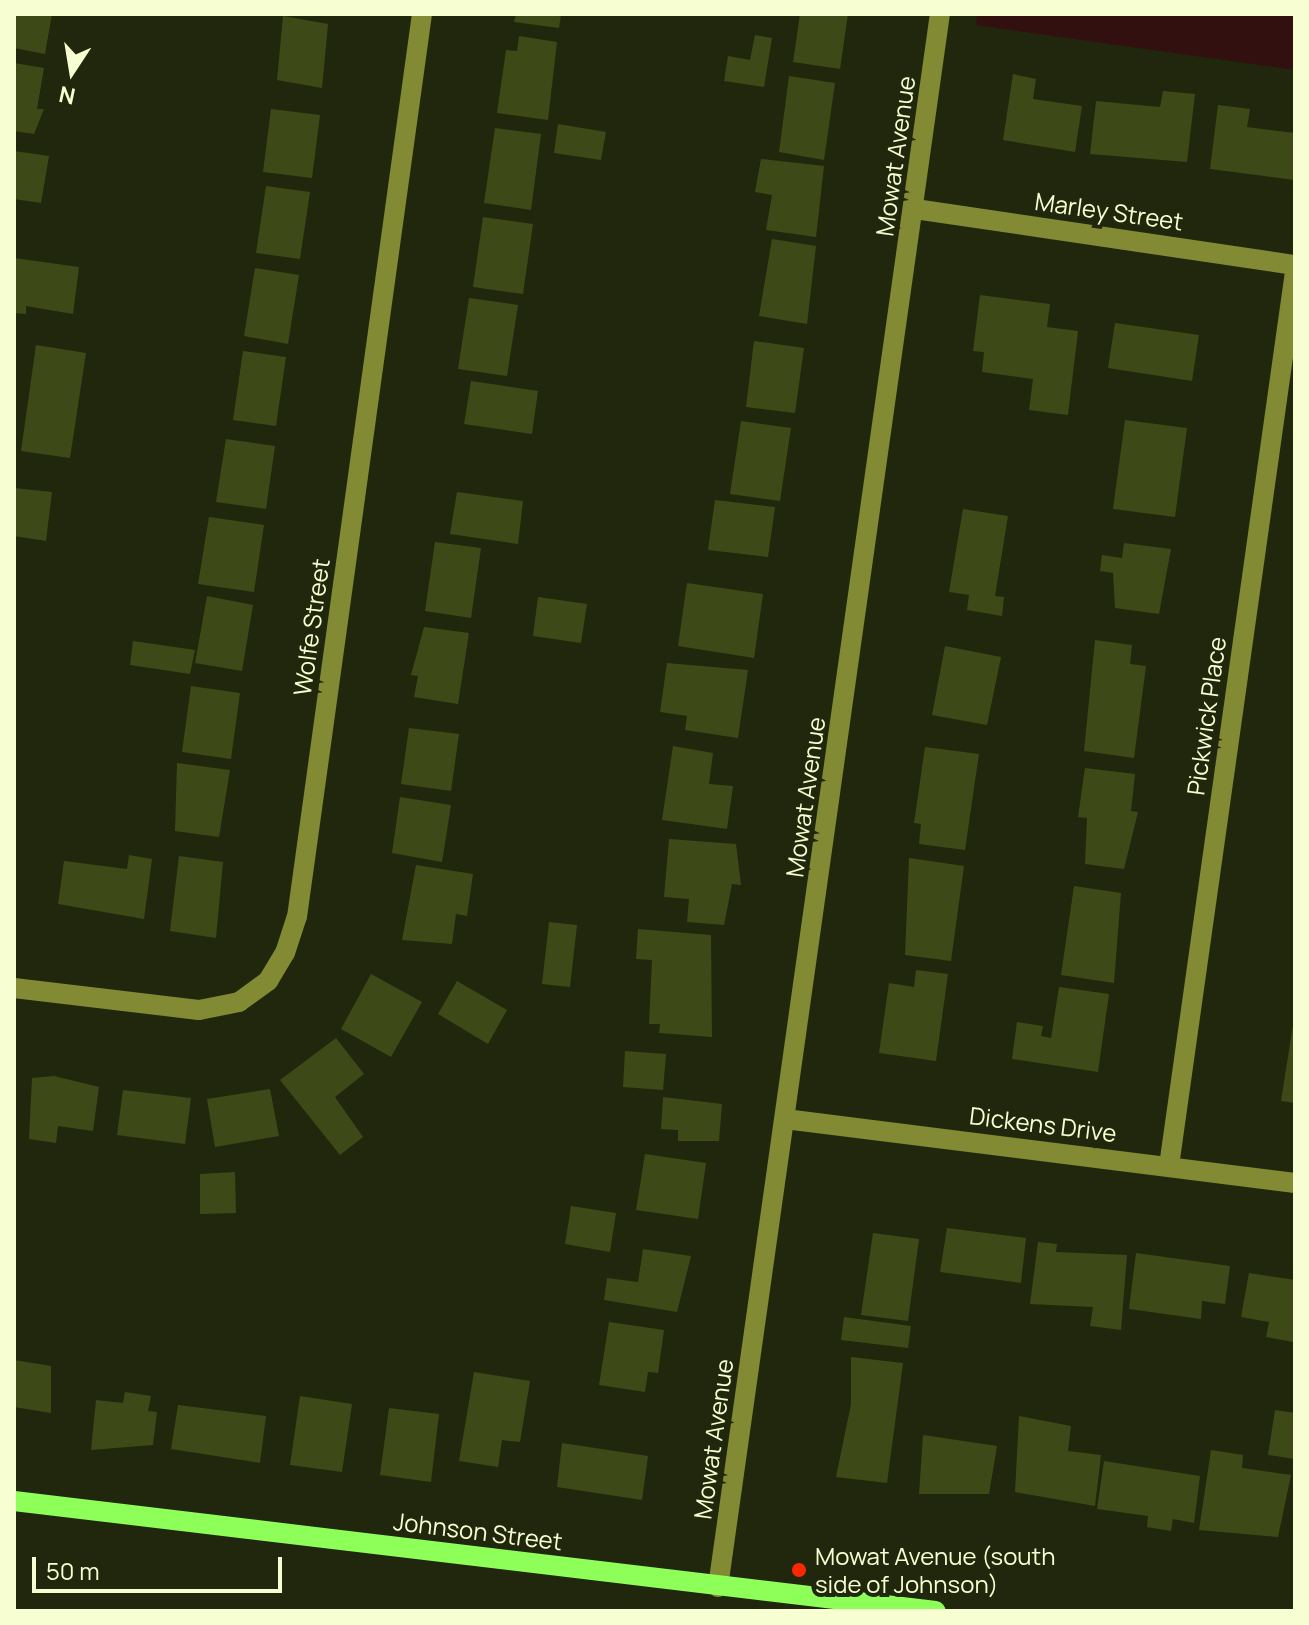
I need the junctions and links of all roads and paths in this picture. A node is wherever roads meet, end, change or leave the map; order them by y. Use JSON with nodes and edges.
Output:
{"nodes":[{"id":1,"x":422,"y":14,"type":"edge"},
{"id":2,"x":940,"y":14,"type":"edge"},
{"id":3,"x":915,"y":209,"type":"junction"},
{"id":4,"x":1295,"y":265,"type":"edge"},
{"id":5,"x":1295,"y":272,"type":"edge"},
{"id":6,"x":14,"y":988,"type":"edge"},
{"id":7,"x":785,"y":1119,"type":"junction"},
{"id":8,"x":1169,"y":1166,"type":"junction"},
{"id":9,"x":1295,"y":1183,"type":"edge"},
{"id":10,"x":14,"y":1501,"type":"edge"},
{"id":11,"x":718,"y":1587,"type":"junction"},
{"id":12,"x":935,"y":1611,"type":"edge"}],
"edges":[{"from":1,"to":6,"type":"street","name":"Wolfe Street"},
{"from":2,"to":3,"type":"street","name":"Mowat Avenue"},
{"from":3,"to":4,"type":"street","name":"Marley Street"},
{"from":3,"to":7,"type":"street","name":"Mowat Avenue"},
{"from":5,"to":8,"type":"street","name":"Pickwick Place"},
{"from":7,"to":8,"type":"street","name":"Dickens Drive"},
{"from":7,"to":11,"type":"street","name":"Mowat Avenue"},
{"from":8,"to":9,"type":"street","name":"Dickens Drive"},
{"from":10,"to":11,"type":"main road","name":"Johnson Street"},
{"from":11,"to":12,"type":"main road","name":"Johnson Street"}]}
